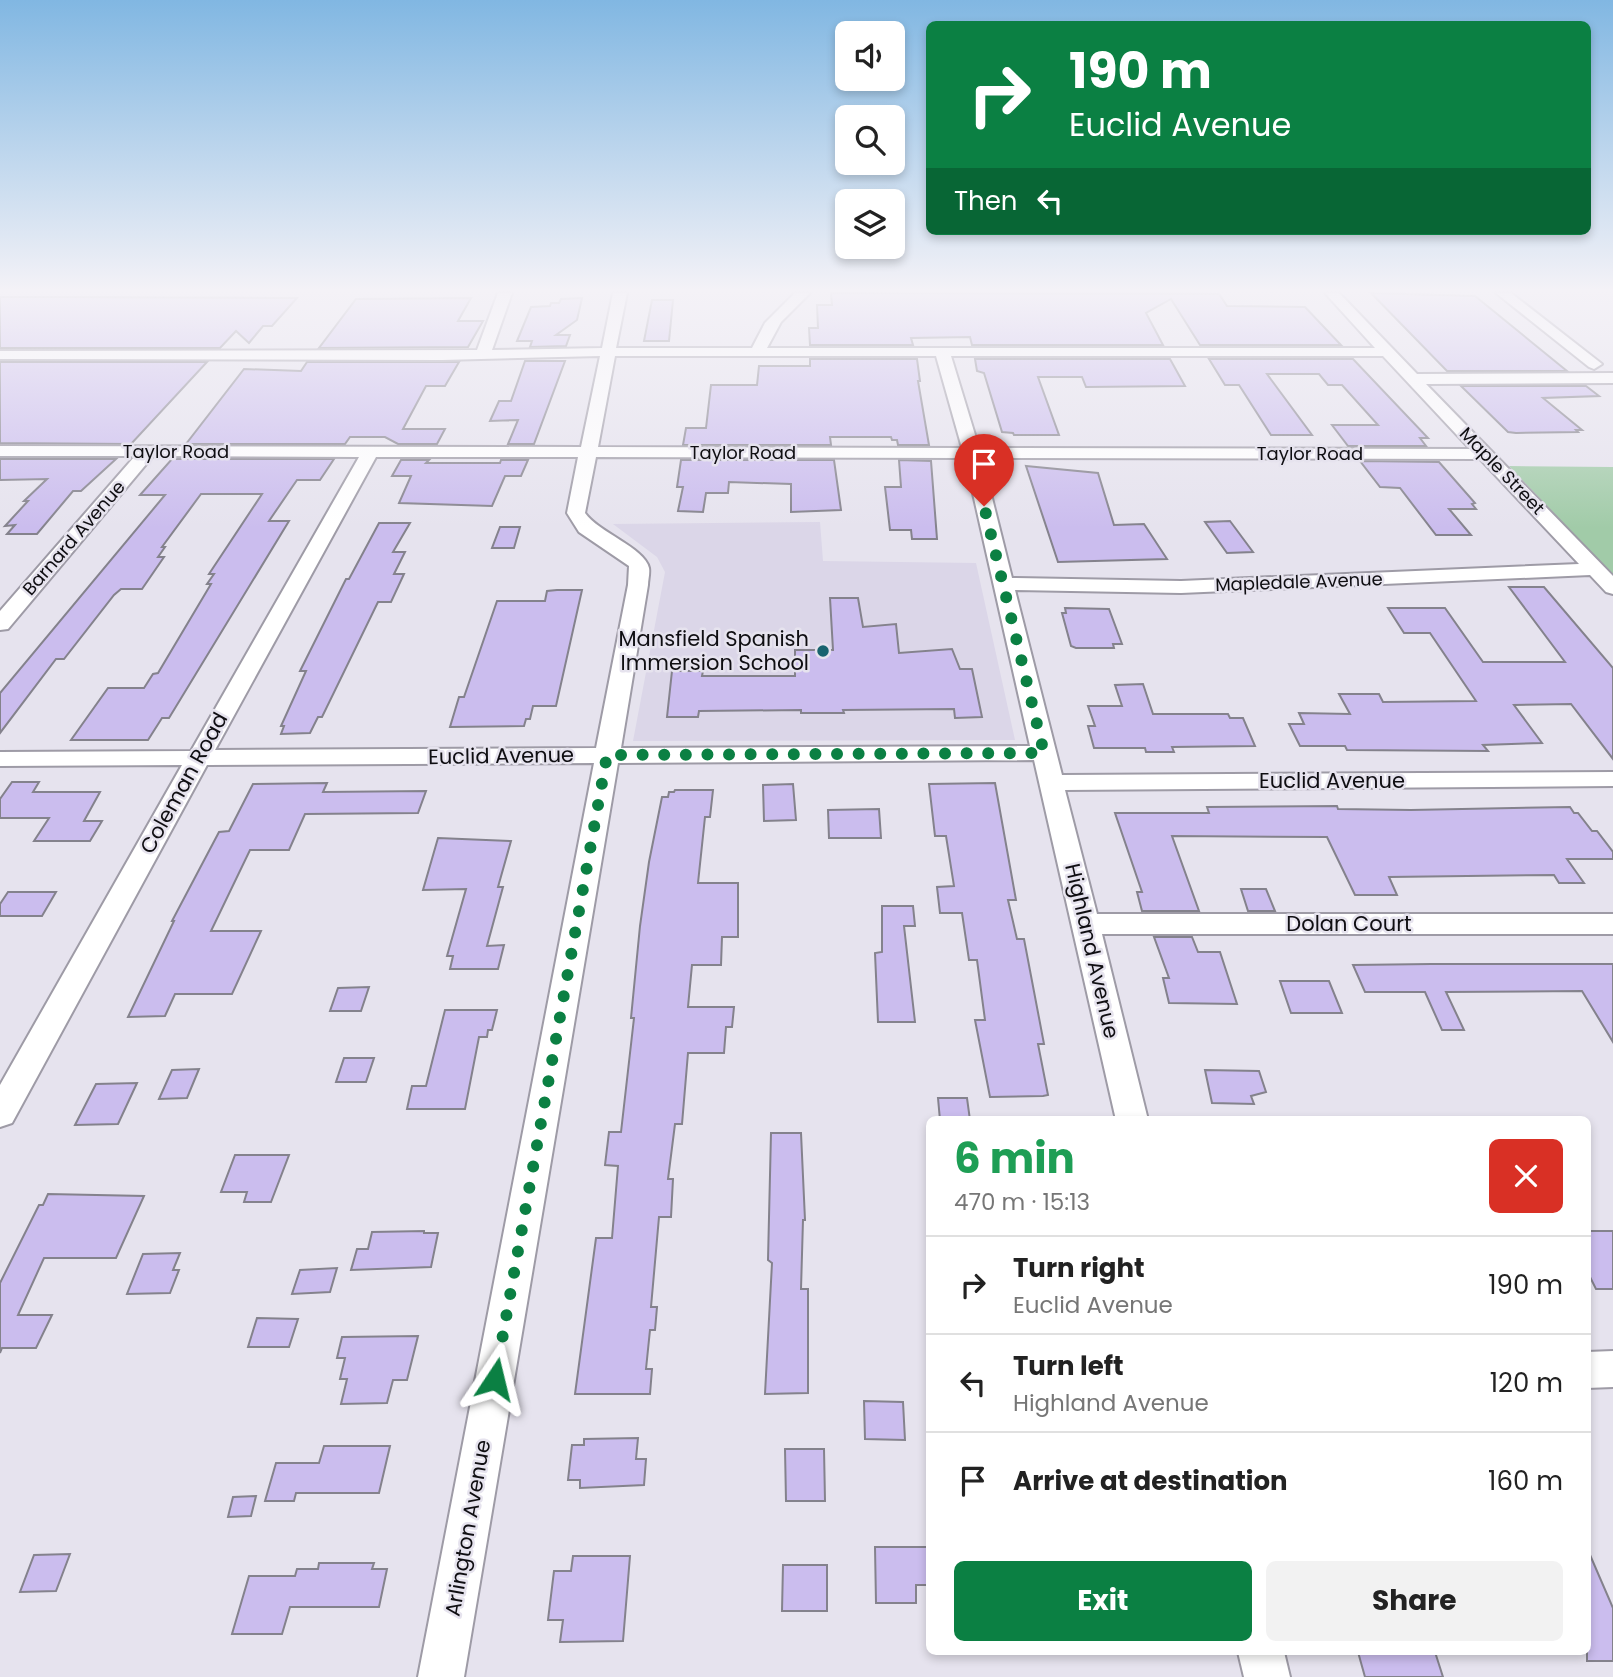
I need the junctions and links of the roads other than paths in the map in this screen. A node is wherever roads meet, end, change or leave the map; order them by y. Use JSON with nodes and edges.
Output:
{"nodes":[{"id":1,"x":603,"y":371,"type":"edge"},
{"id":2,"x":948,"y":371,"type":"edge"},
{"id":3,"x":1407,"y":371,"type":"edge"},
{"id":4,"x":1613,"y":378,"type":"edge"},
{"id":5,"x":1414,"y":379,"type":"junction"},
{"id":6,"x":0,"y":451,"type":"edge"},
{"id":7,"x":148,"y":452,"type":"junction"},
{"id":8,"x":370,"y":452,"type":"junction"},
{"id":9,"x":587,"y":453,"type":"junction"},
{"id":10,"x":972,"y":453,"type":"junction"},
{"id":11,"x":1486,"y":454,"type":"junction"},
{"id":12,"x":1595,"y":569,"type":"junction"},
{"id":13,"x":1003,"y":584,"type":"junction"},
{"id":14,"x":1613,"y":588,"type":"edge"},
{"id":15,"x":0,"y":624,"type":"edge"},
{"id":16,"x":1044,"y":753,"type":"junction"},
{"id":17,"x":607,"y":755,"type":"junction"},
{"id":18,"x":0,"y":759,"type":"edge"},
{"id":19,"x":197,"y":759,"type":"junction"},
{"id":20,"x":1613,"y":779,"type":"edge"},
{"id":21,"x":1051,"y":782,"type":"junction"},
{"id":22,"x":1085,"y":924,"type":"junction"},
{"id":23,"x":1613,"y":924,"type":"edge"},
{"id":24,"x":0,"y":1114,"type":"edge"},
{"id":25,"x":1131,"y":1116,"type":"edge"},
{"id":26,"x":1613,"y":1369,"type":"edge"},
{"id":27,"x":1591,"y":1370,"type":"edge"},
{"id":28,"x":1262,"y":1655,"type":"edge"},
{"id":29,"x":441,"y":1677,"type":"edge"},
{"id":30,"x":1267,"y":1677,"type":"edge"}],
"edges":[{"from":1,"to":9,"type":"street","name":"Arlington Avenue"},
{"from":2,"to":10,"type":"street"},
{"from":3,"to":5,"type":"street","name":"Maple Street"},
{"from":4,"to":5,"type":"street"},
{"from":5,"to":11,"type":"street","name":"Maple Street"},
{"from":6,"to":7,"type":"street","name":"Taylor Road"},
{"from":7,"to":8,"type":"street","name":"Taylor Road"},
{"from":7,"to":15,"type":"street","name":"Barnard Avenue"},
{"from":8,"to":9,"type":"street","name":"Taylor Road"},
{"from":8,"to":19,"type":"street","name":"Coleman Road"},
{"from":9,"to":10,"type":"street","name":"Taylor Road"},
{"from":9,"to":17,"type":"street","name":"Arlington Avenue"},
{"from":10,"to":11,"type":"street","name":"Taylor Road"},
{"from":10,"to":13,"type":"street"},
{"from":11,"to":12,"type":"street","name":"Maple Street"},
{"from":12,"to":13,"type":"street","name":"Mapledale Avenue"},
{"from":12,"to":14,"type":"street","name":"Maple Street"},
{"from":13,"to":16,"type":"street"},
{"from":16,"to":17,"type":"street","name":"Euclid Avenue"},
{"from":16,"to":21,"type":"street","name":"Highland Avenue"},
{"from":17,"to":19,"type":"street","name":"Euclid Avenue"},
{"from":17,"to":29,"type":"street","name":"Arlington Avenue"},
{"from":18,"to":19,"type":"street","name":"Euclid Avenue"},
{"from":19,"to":24,"type":"street","name":"Coleman Road"},
{"from":20,"to":21,"type":"street","name":"Euclid Avenue"},
{"from":21,"to":22,"type":"street","name":"Highland Avenue"},
{"from":22,"to":23,"type":"street","name":"Dolan Court"},
{"from":22,"to":25,"type":"street","name":"Highland Avenue"},
{"from":26,"to":27,"type":"street"},
{"from":28,"to":30,"type":"street"}]}
